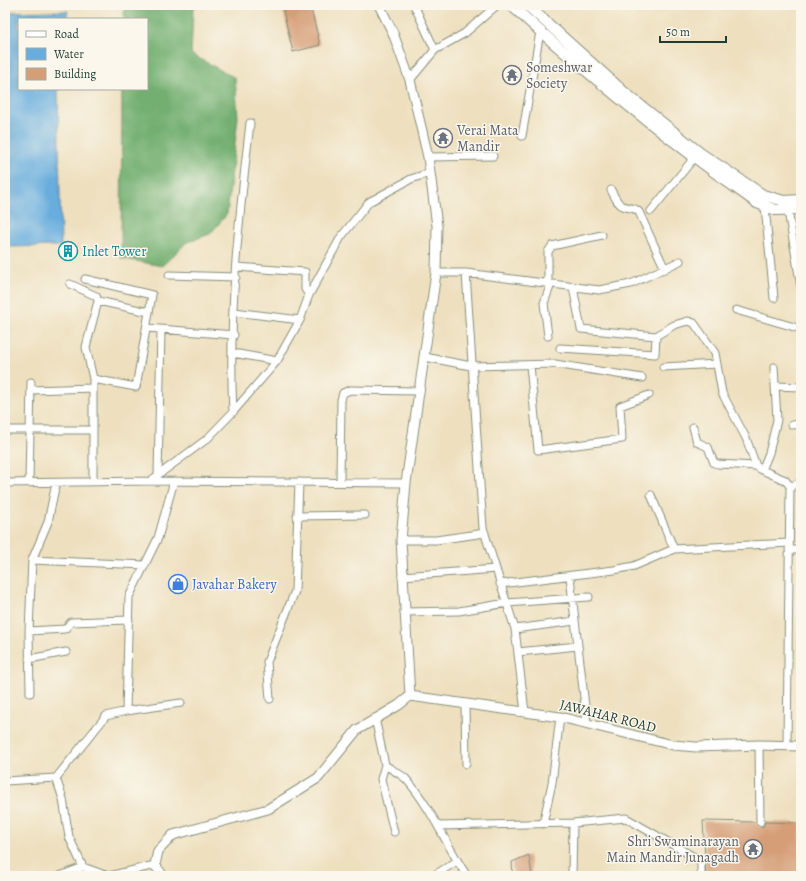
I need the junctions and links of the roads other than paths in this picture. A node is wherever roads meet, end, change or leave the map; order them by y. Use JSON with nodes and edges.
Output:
{"nodes":[{"id":1,"x":379,"y":5,"type":"edge"},
{"id":2,"x":414,"y":5,"type":"edge"},
{"id":3,"x":497,"y":5,"type":"edge"},
{"id":4,"x":511,"y":5,"type":"edge"},
{"id":5,"x":527,"y":5,"type":"edge"},
{"id":6,"x":540,"y":32,"type":"junction"},
{"id":7,"x":435,"y":50,"type":"junction"},
{"id":8,"x":410,"y":80,"type":"junction"},
{"id":9,"x":639,"y":111,"type":"junction"},
{"id":10,"x":250,"y":123,"type":"dead end"},
{"id":11,"x":522,"y":136,"type":"dead end"},
{"id":12,"x":493,"y":156,"type":"dead end"},
{"id":13,"x":428,"y":157,"type":"junction"},
{"id":14,"x":694,"y":158,"type":"junction"},
{"id":15,"x":429,"y":173,"type":"junction"},
{"id":16,"x":611,"y":190,"type":"dead end"},
{"id":17,"x":801,"y":200,"type":"edge"},
{"id":18,"x":766,"y":207,"type":"junction"},
{"id":19,"x":801,"y":209,"type":"edge"},
{"id":20,"x":651,"y":211,"type":"dead end"},
{"id":21,"x":788,"y":211,"type":"junction"},
{"id":22,"x":602,"y":235,"type":"dead end"},
{"id":23,"x":680,"y":261,"type":"dead end"},
{"id":24,"x":236,"y":267,"type":"junction"},
{"id":25,"x":665,"y":269,"type":"junction"},
{"id":26,"x":436,"y":273,"type":"junction"},
{"id":27,"x":466,"y":274,"type":"junction"},
{"id":28,"x":169,"y":275,"type":"dead end"},
{"id":29,"x":236,"y":277,"type":"junction"},
{"id":30,"x":85,"y":279,"type":"dead end"},
{"id":31,"x":549,"y":283,"type":"junction"},
{"id":32,"x":70,"y":284,"type":"dead end"},
{"id":33,"x":573,"y":287,"type":"junction"},
{"id":34,"x":801,"y":287,"type":"edge"},
{"id":35,"x":309,"y":295,"type":"junction"},
{"id":36,"x":774,"y":298,"type":"dead end"},
{"id":37,"x":98,"y":301,"type":"junction"},
{"id":38,"x":736,"y":310,"type":"dead end"},
{"id":39,"x":149,"y":312,"type":"junction"},
{"id":40,"x":234,"y":312,"type":"junction"},
{"id":41,"x":300,"y":320,"type":"junction"},
{"id":42,"x":147,"y":328,"type":"junction"},
{"id":43,"x":801,"y":328,"type":"edge"},
{"id":44,"x":161,"y":330,"type":"junction"},
{"id":45,"x":234,"y":336,"type":"junction"},
{"id":46,"x":548,"y":336,"type":"dead end"},
{"id":47,"x":656,"y":336,"type":"junction"},
{"id":48,"x":560,"y":348,"type":"dead end"},
{"id":49,"x":233,"y":352,"type":"junction"},
{"id":50,"x":425,"y":357,"type":"junction"},
{"id":51,"x":277,"y":361,"type":"junction"},
{"id":52,"x":717,"y":364,"type":"junction"},
{"id":53,"x":530,"y":365,"type":"junction"},
{"id":54,"x":471,"y":366,"type":"junction"},
{"id":55,"x":663,"y":367,"type":"dead end"},
{"id":56,"x":774,"y":367,"type":"dead end"},
{"id":57,"x":642,"y":378,"type":"dead end"},
{"id":58,"x":93,"y":379,"type":"junction"},
{"id":59,"x":31,"y":382,"type":"dead end"},
{"id":60,"x":775,"y":386,"type":"junction"},
{"id":61,"x":801,"y":387,"type":"edge"},
{"id":62,"x":93,"y":388,"type":"junction"},
{"id":63,"x":31,"y":390,"type":"junction"},
{"id":64,"x":420,"y":391,"type":"junction"},
{"id":65,"x":649,"y":394,"type":"dead end"},
{"id":66,"x":233,"y":412,"type":"junction"},
{"id":67,"x":801,"y":424,"type":"edge"},
{"id":68,"x":792,"y":425,"type":"dead end"},
{"id":69,"x":693,"y":427,"type":"dead end"},
{"id":70,"x":5,"y":430,"type":"edge"},
{"id":71,"x":30,"y":430,"type":"junction"},
{"id":72,"x":93,"y":430,"type":"junction"},
{"id":73,"x":756,"y":466,"type":"junction"},
{"id":74,"x":762,"y":470,"type":"junction"},
{"id":75,"x":158,"y":475,"type":"junction"},
{"id":76,"x":150,"y":481,"type":"junction"},
{"id":77,"x":174,"y":481,"type":"junction"},
{"id":78,"x":93,"y":482,"type":"junction"},
{"id":79,"x":299,"y":482,"type":"junction"},
{"id":80,"x":340,"y":482,"type":"junction"},
{"id":81,"x":5,"y":483,"type":"edge"},
{"id":82,"x":30,"y":483,"type":"junction"},
{"id":83,"x":56,"y":483,"type":"junction"},
{"id":84,"x":406,"y":483,"type":"junction"},
{"id":85,"x":801,"y":483,"type":"edge"},
{"id":86,"x":790,"y":486,"type":"junction"},
{"id":87,"x":651,"y":495,"type":"dead end"},
{"id":88,"x":366,"y":515,"type":"dead end"},
{"id":89,"x":297,"y":516,"type":"junction"},
{"id":90,"x":485,"y":533,"type":"junction"},
{"id":91,"x":401,"y":540,"type":"junction"},
{"id":92,"x":789,"y":546,"type":"junction"},
{"id":93,"x":674,"y":549,"type":"junction"},
{"id":94,"x":801,"y":550,"type":"edge"},
{"id":95,"x":32,"y":560,"type":"junction"},
{"id":96,"x":145,"y":565,"type":"junction"},
{"id":97,"x":496,"y":569,"type":"junction"},
{"id":98,"x":402,"y":576,"type":"junction"},
{"id":99,"x":570,"y":577,"type":"junction"},
{"id":100,"x":500,"y":584,"type":"junction"},
{"id":101,"x":589,"y":597,"type":"dead end"},
{"id":102,"x":573,"y":599,"type":"junction"},
{"id":103,"x":507,"y":603,"type":"junction"},
{"id":104,"x":404,"y":612,"type":"junction"},
{"id":105,"x":129,"y":620,"type":"junction"},
{"id":106,"x":575,"y":621,"type":"junction"},
{"id":107,"x":515,"y":629,"type":"junction"},
{"id":108,"x":29,"y":631,"type":"junction"},
{"id":109,"x":578,"y":646,"type":"junction"},
{"id":110,"x":66,"y":652,"type":"dead end"},
{"id":111,"x":518,"y":652,"type":"junction"},
{"id":112,"x":29,"y":659,"type":"junction"},
{"id":113,"x":30,"y":693,"type":"dead end"},
{"id":114,"x":410,"y":696,"type":"junction"},
{"id":115,"x":270,"y":699,"type":"dead end"},
{"id":116,"x":181,"y":703,"type":"dead end"},
{"id":117,"x":465,"y":704,"type":"junction"},
{"id":118,"x":126,"y":711,"type":"junction"},
{"id":119,"x":525,"y":712,"type":"junction"},
{"id":120,"x":560,"y":717,"type":"junction"},
{"id":121,"x":375,"y":718,"type":"junction"},
{"id":122,"x":587,"y":723,"type":"junction"},
{"id":123,"x":759,"y":745,"type":"junction"},
{"id":124,"x":787,"y":746,"type":"junction"},
{"id":125,"x":801,"y":746,"type":"edge"},
{"id":126,"x":466,"y":764,"type":"dead end"},
{"id":127,"x":385,"y":765,"type":"junction"},
{"id":128,"x":56,"y":778,"type":"junction"},
{"id":129,"x":5,"y":781,"type":"edge"},
{"id":130,"x":760,"y":822,"type":"dead end"},
{"id":131,"x":573,"y":823,"type":"junction"},
{"id":132,"x":543,"y":824,"type":"junction"},
{"id":133,"x":439,"y":826,"type":"junction"},
{"id":134,"x":394,"y":832,"type":"dead end"},
{"id":135,"x":457,"y":861,"type":"junction"},
{"id":136,"x":155,"y":865,"type":"junction"},
{"id":137,"x":83,"y":867,"type":"junction"},
{"id":138,"x":60,"y":876,"type":"edge"},
{"id":139,"x":108,"y":876,"type":"edge"},
{"id":140,"x":164,"y":876,"type":"edge"},
{"id":141,"x":433,"y":876,"type":"edge"},
{"id":142,"x":467,"y":876,"type":"edge"},
{"id":143,"x":572,"y":876,"type":"edge"},
{"id":144,"x":701,"y":876,"type":"edge"}],
"edges":[{"from":1,"to":8,"type":"street"},
{"from":2,"to":7,"type":"street"},
{"from":3,"to":7,"type":"street"},
{"from":4,"to":6,"type":"main road"},
{"from":5,"to":9,"type":"main road"},
{"from":6,"to":9,"type":"main road"},
{"from":6,"to":11,"type":"street"},
{"from":7,"to":8,"type":"street"},
{"from":8,"to":13,"type":"street"},
{"from":9,"to":14,"type":"main road"},
{"from":9,"to":17,"type":"main road"},
{"from":10,"to":24,"type":"street"},
{"from":12,"to":13,"type":"street"},
{"from":13,"to":15,"type":"street"},
{"from":14,"to":18,"type":"main road"},
{"from":14,"to":20,"type":"street"},
{"from":15,"to":26,"type":"street"},
{"from":15,"to":35,"type":"street"},
{"from":16,"to":25,"type":"street"},
{"from":18,"to":21,"type":"main road"},
{"from":18,"to":36,"type":"street"},
{"from":19,"to":21,"type":"main road"},
{"from":21,"to":34,"type":"street"},
{"from":22,"to":31,"type":"street"},
{"from":23,"to":25,"type":"street"},
{"from":24,"to":29,"type":"street"},
{"from":24,"to":35,"type":"street"},
{"from":25,"to":33,"type":"street"},
{"from":26,"to":27,"type":"street"},
{"from":26,"to":50,"type":"street"},
{"from":27,"to":31,"type":"street"},
{"from":27,"to":54,"type":"street"},
{"from":28,"to":29,"type":"street"},
{"from":29,"to":40,"type":"street"},
{"from":30,"to":39,"type":"street"},
{"from":31,"to":33,"type":"street"},
{"from":31,"to":46,"type":"street"},
{"from":32,"to":37,"type":"street"},
{"from":33,"to":47,"type":"street"},
{"from":35,"to":41,"type":"street"},
{"from":37,"to":39,"type":"street"},
{"from":37,"to":58,"type":"street"},
{"from":38,"to":43,"type":"street"},
{"from":39,"to":42,"type":"street"},
{"from":40,"to":41,"type":"street"},
{"from":40,"to":45,"type":"street"},
{"from":41,"to":51,"type":"street"},
{"from":42,"to":44,"type":"street"},
{"from":42,"to":58,"type":"street"},
{"from":44,"to":45,"type":"street"},
{"from":44,"to":75,"type":"street"},
{"from":45,"to":49,"type":"street"},
{"from":47,"to":48,"type":"street"},
{"from":47,"to":52,"type":"street"},
{"from":49,"to":51,"type":"street"},
{"from":49,"to":66,"type":"street"},
{"from":50,"to":54,"type":"street"},
{"from":50,"to":64,"type":"street"},
{"from":51,"to":66,"type":"street"},
{"from":52,"to":55,"type":"street"},
{"from":52,"to":73,"type":"street"},
{"from":53,"to":54,"type":"street"},
{"from":53,"to":57,"type":"street"},
{"from":53,"to":65,"type":"street"},
{"from":54,"to":90,"type":"street"},
{"from":56,"to":60,"type":"street"},
{"from":58,"to":62,"type":"street"},
{"from":59,"to":63,"type":"street"},
{"from":60,"to":61,"type":"street"},
{"from":60,"to":74,"type":"street"},
{"from":62,"to":63,"type":"street"},
{"from":62,"to":72,"type":"street"},
{"from":63,"to":71,"type":"street"},
{"from":64,"to":80,"type":"street"},
{"from":64,"to":84,"type":"street"},
{"from":66,"to":75,"type":"street"},
{"from":67,"to":68,"type":"street"},
{"from":69,"to":73,"type":"street"},
{"from":70,"to":71,"type":"street"},
{"from":71,"to":72,"type":"street"},
{"from":71,"to":82,"type":"street"},
{"from":72,"to":78,"type":"street"},
{"from":73,"to":74,"type":"street"},
{"from":74,"to":86,"type":"street"},
{"from":75,"to":76,"type":"street"},
{"from":76,"to":77,"type":"street"},
{"from":76,"to":78,"type":"street"},
{"from":77,"to":79,"type":"street"},
{"from":77,"to":96,"type":"street"},
{"from":78,"to":83,"type":"street"},
{"from":79,"to":80,"type":"street"},
{"from":79,"to":89,"type":"street"},
{"from":80,"to":84,"type":"street"},
{"from":81,"to":82,"type":"street"},
{"from":82,"to":83,"type":"street"},
{"from":83,"to":95,"type":"street"},
{"from":84,"to":91,"type":"street"},
{"from":85,"to":86,"type":"street"},
{"from":86,"to":92,"type":"street"},
{"from":87,"to":93,"type":"street"},
{"from":88,"to":89,"type":"street"},
{"from":89,"to":115,"type":"street"},
{"from":90,"to":91,"type":"street"},
{"from":90,"to":97,"type":"street"},
{"from":91,"to":98,"type":"street"},
{"from":92,"to":93,"type":"street"},
{"from":92,"to":94,"type":"street"},
{"from":92,"to":124,"type":"street"},
{"from":93,"to":99,"type":"street"},
{"from":95,"to":96,"type":"street"},
{"from":95,"to":108,"type":"street"},
{"from":96,"to":105,"type":"street"},
{"from":97,"to":98,"type":"street"},
{"from":97,"to":100,"type":"street"},
{"from":98,"to":104,"type":"street"},
{"from":99,"to":100,"type":"street"},
{"from":99,"to":102,"type":"street"},
{"from":100,"to":103,"type":"street"},
{"from":101,"to":102,"type":"street"},
{"from":102,"to":103,"type":"street"},
{"from":102,"to":106,"type":"street"},
{"from":103,"to":104,"type":"street"},
{"from":103,"to":107,"type":"street"},
{"from":104,"to":114,"type":"street"},
{"from":105,"to":108,"type":"street"},
{"from":105,"to":118,"type":"street"},
{"from":106,"to":107,"type":"street"},
{"from":106,"to":109,"type":"street"},
{"from":107,"to":111,"type":"street"},
{"from":108,"to":112,"type":"street"},
{"from":109,"to":111,"type":"street"},
{"from":109,"to":122,"type":"street"},
{"from":110,"to":112,"type":"street"},
{"from":111,"to":119,"type":"street"},
{"from":112,"to":113,"type":"street"},
{"from":114,"to":117,"type":"street","name":"JAWAHAR ROAD"},
{"from":114,"to":121,"type":"street"},
{"from":116,"to":118,"type":"street"},
{"from":117,"to":119,"type":"street","name":"JAWAHAR ROAD"},
{"from":117,"to":126,"type":"street"},
{"from":118,"to":128,"type":"street"},
{"from":119,"to":120,"type":"street","name":"JAWAHAR ROAD"},
{"from":120,"to":122,"type":"street","name":"JAWAHAR ROAD"},
{"from":120,"to":132,"type":"street"},
{"from":121,"to":127,"type":"street"},
{"from":121,"to":136,"type":"street"},
{"from":122,"to":123,"type":"street","name":"JAWAHAR ROAD"},
{"from":123,"to":124,"type":"street","name":"JAWAHAR ROAD"},
{"from":123,"to":130,"type":"street"},
{"from":124,"to":125,"type":"street","name":"JAWAHAR ROAD"},
{"from":127,"to":133,"type":"street"},
{"from":127,"to":134,"type":"street"},
{"from":128,"to":129,"type":"street"},
{"from":128,"to":137,"type":"street"},
{"from":131,"to":132,"type":"street"},
{"from":131,"to":143,"type":"street"},
{"from":131,"to":144,"type":"street"},
{"from":132,"to":133,"type":"street"},
{"from":133,"to":135,"type":"street"},
{"from":135,"to":141,"type":"street"},
{"from":135,"to":142,"type":"street"},
{"from":136,"to":139,"type":"street"},
{"from":136,"to":140,"type":"street"},
{"from":137,"to":138,"type":"street"},
{"from":137,"to":139,"type":"street"}]}
